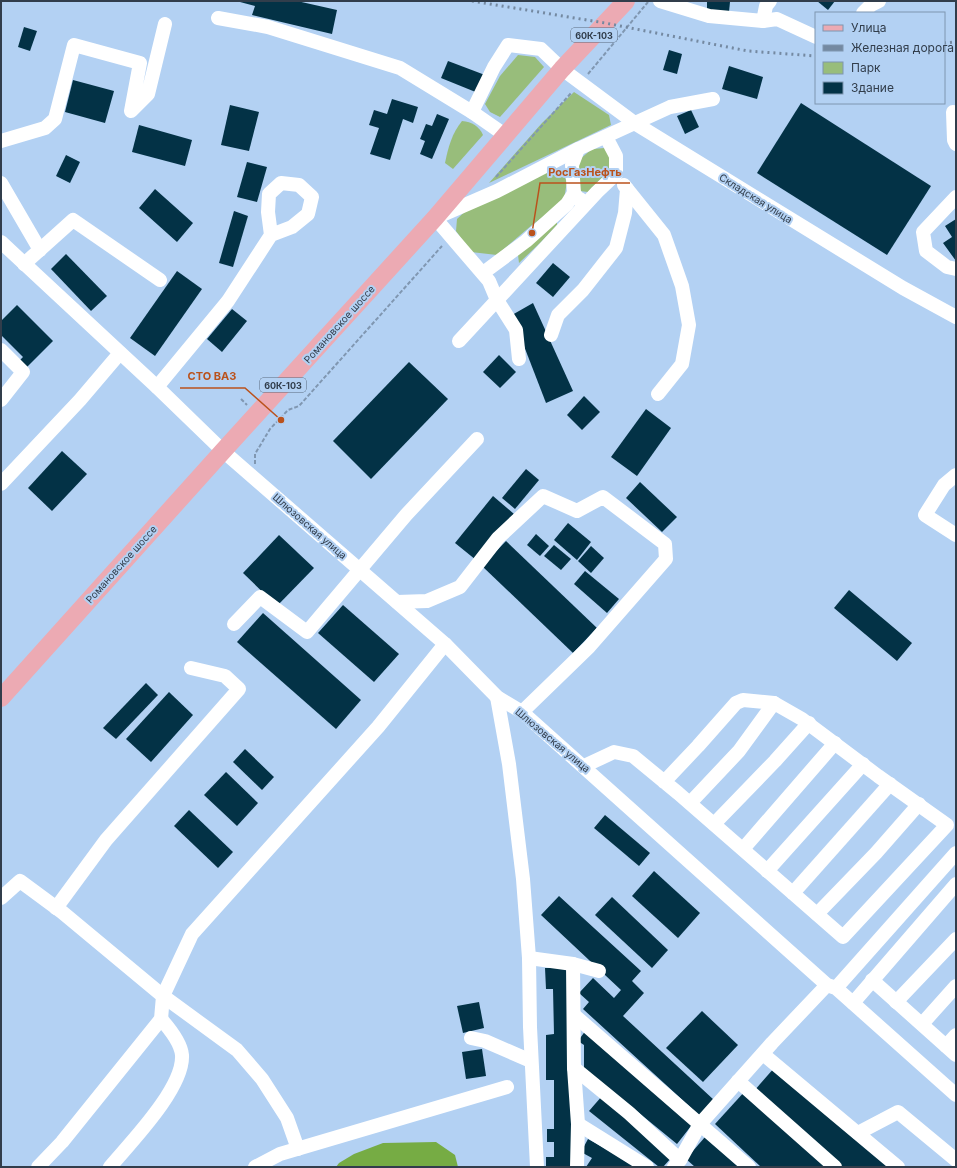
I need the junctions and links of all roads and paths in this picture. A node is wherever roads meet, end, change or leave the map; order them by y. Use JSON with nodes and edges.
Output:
{"nodes":[{"id":1,"x":626,"y":1,"type":"edge"},
{"id":2,"x":649,"y":1,"type":"edge"},
{"id":3,"x":660,"y":1,"type":"edge"},
{"id":4,"x":770,"y":1,"type":"edge"},
{"id":5,"x":879,"y":1,"type":"edge"},
{"id":6,"x":864,"y":12,"type":"edge"},
{"id":7,"x":218,"y":18,"type":"dead end"},
{"id":8,"x":763,"y":20,"type":"junction"},
{"id":9,"x":165,"y":24,"type":"dead end"},
{"id":10,"x":815,"y":37,"type":"edge"},
{"id":11,"x":562,"y":68,"type":"junction"},
{"id":12,"x":581,"y":82,"type":"junction"},
{"id":13,"x":713,"y":99,"type":"dead end"},
{"id":14,"x":472,"y":112,"type":"junction"},
{"id":15,"x":953,"y":112,"type":"dead end"},
{"id":16,"x":636,"y":124,"type":"junction"},
{"id":17,"x":505,"y":135,"type":"junction"},
{"id":18,"x":606,"y":137,"type":"junction"},
{"id":19,"x":1,"y":141,"type":"edge"},
{"id":20,"x":956,"y":144,"type":"edge"},
{"id":21,"x":578,"y":149,"type":"junction"},
{"id":22,"x":616,"y":174,"type":"junction"},
{"id":23,"x":491,"y":182,"type":"dead end"},
{"id":24,"x":1,"y":183,"type":"edge"},
{"id":25,"x":627,"y":189,"type":"junction"},
{"id":26,"x":597,"y":192,"type":"junction"},
{"id":27,"x":574,"y":193,"type":"junction"},
{"id":28,"x":956,"y":197,"type":"edge"},
{"id":29,"x":436,"y":218,"type":"junction"},
{"id":30,"x":447,"y":232,"type":"junction"},
{"id":31,"x":270,"y":235,"type":"dead end"},
{"id":32,"x":1,"y":242,"type":"edge"},
{"id":33,"x":40,"y":250,"type":"junction"},
{"id":34,"x":24,"y":264,"type":"junction"},
{"id":35,"x":956,"y":269,"type":"edge"},
{"id":36,"x":483,"y":274,"type":"junction"},
{"id":37,"x":160,"y":280,"type":"dead end"},
{"id":38,"x":497,"y":300,"type":"junction"},
{"id":39,"x":956,"y":317,"type":"edge"},
{"id":40,"x":551,"y":335,"type":"dead end"},
{"id":41,"x":459,"y":341,"type":"dead end"},
{"id":42,"x":1,"y":350,"type":"edge"},
{"id":43,"x":120,"y":353,"type":"junction"},
{"id":44,"x":519,"y":359,"type":"dead end"},
{"id":45,"x":157,"y":387,"type":"junction"},
{"id":46,"x":658,"y":394,"type":"dead end"},
{"id":47,"x":1,"y":400,"type":"edge"},
{"id":48,"x":477,"y":439,"type":"dead end"},
{"id":49,"x":223,"y":451,"type":"junction"},
{"id":50,"x":258,"y":468,"type":"dead end"},
{"id":51,"x":956,"y":475,"type":"edge"},
{"id":52,"x":1,"y":484,"type":"edge"},
{"id":53,"x":956,"y":536,"type":"edge"},
{"id":54,"x":360,"y":570,"type":"junction"},
{"id":55,"x":397,"y":602,"type":"junction"},
{"id":56,"x":234,"y":624,"type":"dead end"},
{"id":57,"x":445,"y":644,"type":"junction"},
{"id":58,"x":191,"y":668,"type":"dead end"},
{"id":59,"x":496,"y":697,"type":"junction"},
{"id":60,"x":1,"y":698,"type":"edge"},
{"id":61,"x":774,"y":703,"type":"junction"},
{"id":62,"x":522,"y":712,"type":"junction"},
{"id":63,"x":809,"y":723,"type":"junction"},
{"id":64,"x":835,"y":743,"type":"junction"},
{"id":65,"x":863,"y":764,"type":"junction"},
{"id":66,"x":584,"y":766,"type":"junction"},
{"id":67,"x":664,"y":782,"type":"junction"},
{"id":68,"x":890,"y":784,"type":"junction"},
{"id":69,"x":690,"y":803,"type":"junction"},
{"id":70,"x":919,"y":804,"type":"junction"},
{"id":71,"x":714,"y":824,"type":"junction"},
{"id":72,"x":743,"y":849,"type":"junction"},
{"id":73,"x":956,"y":853,"type":"edge"},
{"id":74,"x":767,"y":871,"type":"junction"},
{"id":75,"x":956,"y":884,"type":"edge"},
{"id":76,"x":792,"y":893,"type":"junction"},
{"id":77,"x":1,"y":898,"type":"edge"},
{"id":78,"x":56,"y":908,"type":"junction"},
{"id":79,"x":817,"y":914,"type":"junction"},
{"id":80,"x":956,"y":939,"type":"edge"},
{"id":81,"x":529,"y":958,"type":"junction"},
{"id":82,"x":573,"y":964,"type":"junction"},
{"id":83,"x":599,"y":971,"type":"dead end"},
{"id":84,"x":872,"y":980,"type":"junction"},
{"id":85,"x":831,"y":986,"type":"junction"},
{"id":86,"x":956,"y":986,"type":"edge"},
{"id":87,"x":163,"y":996,"type":"junction"},
{"id":88,"x":896,"y":1002,"type":"junction"},
{"id":89,"x":853,"y":1003,"type":"junction"},
{"id":90,"x":574,"y":1015,"type":"junction"},
{"id":91,"x":161,"y":1019,"type":"junction"},
{"id":92,"x":922,"y":1024,"type":"junction"},
{"id":93,"x":956,"y":1035,"type":"edge"},
{"id":94,"x":471,"y":1038,"type":"dead end"},
{"id":95,"x":951,"y":1050,"type":"edge"},
{"id":96,"x":763,"y":1054,"type":"junction"},
{"id":97,"x":531,"y":1061,"type":"junction"},
{"id":98,"x":574,"y":1068,"type":"junction"},
{"id":99,"x":738,"y":1081,"type":"junction"},
{"id":100,"x":507,"y":1086,"type":"dead end"},
{"id":101,"x":956,"y":1095,"type":"edge"},
{"id":102,"x":578,"y":1124,"type":"junction"},
{"id":103,"x":700,"y":1124,"type":"junction"},
{"id":104,"x":858,"y":1133,"type":"junction"},
{"id":105,"x":298,"y":1149,"type":"junction"},
{"id":106,"x":956,"y":1160,"type":"edge"},
{"id":107,"x":677,"y":1163,"type":"edge"},
{"id":108,"x":38,"y":1167,"type":"edge"},
{"id":109,"x":110,"y":1167,"type":"edge"},
{"id":110,"x":255,"y":1167,"type":"edge"},
{"id":111,"x":537,"y":1167,"type":"edge"},
{"id":112,"x":578,"y":1167,"type":"edge"},
{"id":113,"x":647,"y":1167,"type":"edge"},
{"id":114,"x":749,"y":1167,"type":"edge"},
{"id":115,"x":835,"y":1167,"type":"edge"},
{"id":116,"x":898,"y":1167,"type":"edge"}],
"edges":[{"from":1,"to":11,"type":"main road","name":"Романовское шоссе","number":"60К-103"},
{"from":2,"to":12,"type":"path"},
{"from":3,"to":8,"type":"street"},
{"from":4,"to":8,"type":"street"},
{"from":5,"to":6,"type":"street"},
{"from":7,"to":14,"type":"street"},
{"from":8,"to":10,"type":"street"},
{"from":9,"to":19,"type":"street"},
{"from":11,"to":12,"type":"street","name":"Складская улица"},
{"from":11,"to":14,"type":"street","name":"Складская улица"},
{"from":11,"to":17,"type":"main road","name":"Романовское шоссе","number":"60К-103"},
{"from":12,"to":16,"type":"street","name":"Складская улица"},
{"from":12,"to":23,"type":"path"},
{"from":13,"to":16,"type":"street"},
{"from":14,"to":17,"type":"street"},
{"from":15,"to":20,"type":"street"},
{"from":16,"to":18,"type":"street"},
{"from":16,"to":39,"type":"street","name":"Складская улица"},
{"from":17,"to":29,"type":"main road","name":"Романовское шоссе","number":"60К-103"},
{"from":18,"to":21,"type":"street"},
{"from":18,"to":22,"type":"street"},
{"from":21,"to":27,"type":"street"},
{"from":21,"to":29,"type":"street"},
{"from":22,"to":25,"type":"street"},
{"from":22,"to":26,"type":"street"},
{"from":24,"to":33,"type":"street"},
{"from":25,"to":40,"type":"street"},
{"from":25,"to":46,"type":"street"},
{"from":26,"to":27,"type":"street"},
{"from":26,"to":38,"type":"street"},
{"from":27,"to":36,"type":"street"},
{"from":28,"to":35,"type":"street"},
{"from":29,"to":30,"type":"street"},
{"from":29,"to":49,"type":"main road","name":"Романовское шоссе","number":"60К-103"},
{"from":30,"to":36,"type":"street"},
{"from":30,"to":50,"type":"path"},
{"from":31,"to":45,"type":"street"},
{"from":32,"to":34,"type":"street","name":"Шлюзовская улица"},
{"from":33,"to":34,"type":"street"},
{"from":33,"to":37,"type":"street"},
{"from":34,"to":43,"type":"street","name":"Шлюзовская улица"},
{"from":36,"to":38,"type":"street"},
{"from":38,"to":41,"type":"street"},
{"from":38,"to":44,"type":"street"},
{"from":42,"to":47,"type":"street"},
{"from":43,"to":45,"type":"street","name":"Шлюзовская улица"},
{"from":43,"to":52,"type":"street"},
{"from":45,"to":49,"type":"street","name":"Шлюзовская улица"},
{"from":48,"to":54,"type":"street"},
{"from":49,"to":54,"type":"street","name":"Шлюзовская улица"},
{"from":49,"to":60,"type":"main road","name":"Романовское шоссе","number":"60К-103"},
{"from":51,"to":53,"type":"street"},
{"from":54,"to":55,"type":"street","name":"Шлюзовская улица"},
{"from":54,"to":56,"type":"street"},
{"from":55,"to":57,"type":"street","name":"Шлюзовская улица"},
{"from":55,"to":62,"type":"street"},
{"from":57,"to":59,"type":"street","name":"Шлюзовская улица"},
{"from":57,"to":87,"type":"street"},
{"from":58,"to":78,"type":"street"},
{"from":59,"to":62,"type":"street","name":"Шлюзовская улица"},
{"from":59,"to":81,"type":"street"},
{"from":61,"to":63,"type":"street"},
{"from":61,"to":67,"type":"street"},
{"from":61,"to":69,"type":"street"},
{"from":62,"to":66,"type":"street","name":"Шлюзовская улица"},
{"from":63,"to":64,"type":"street"},
{"from":63,"to":71,"type":"street"},
{"from":64,"to":65,"type":"street"},
{"from":64,"to":72,"type":"street"},
{"from":65,"to":68,"type":"street"},
{"from":65,"to":74,"type":"street"},
{"from":66,"to":67,"type":"street"},
{"from":66,"to":85,"type":"street","name":"Шлюзовская улица"},
{"from":67,"to":69,"type":"street"},
{"from":68,"to":70,"type":"street"},
{"from":68,"to":76,"type":"street"},
{"from":69,"to":71,"type":"street"},
{"from":70,"to":79,"type":"street"},
{"from":70,"to":79,"type":"street"},
{"from":71,"to":72,"type":"street"},
{"from":72,"to":74,"type":"street"},
{"from":73,"to":85,"type":"street"},
{"from":74,"to":76,"type":"street"},
{"from":75,"to":84,"type":"street"},
{"from":76,"to":79,"type":"street"},
{"from":77,"to":78,"type":"street"},
{"from":78,"to":87,"type":"street"},
{"from":80,"to":88,"type":"street"},
{"from":81,"to":82,"type":"street"},
{"from":81,"to":97,"type":"street"},
{"from":82,"to":83,"type":"street"},
{"from":82,"to":90,"type":"street"},
{"from":84,"to":88,"type":"street"},
{"from":84,"to":89,"type":"street"},
{"from":85,"to":89,"type":"street","name":"Шлюзовская улица"},
{"from":85,"to":96,"type":"street"},
{"from":86,"to":92,"type":"street"},
{"from":87,"to":91,"type":"street"},
{"from":87,"to":105,"type":"street"},
{"from":88,"to":92,"type":"street"},
{"from":89,"to":101,"type":"street","name":"Шлюзовская улица"},
{"from":90,"to":98,"type":"street"},
{"from":90,"to":103,"type":"street"},
{"from":91,"to":108,"type":"street"},
{"from":91,"to":109,"type":"street"},
{"from":92,"to":95,"type":"street"},
{"from":93,"to":95,"type":"street"},
{"from":94,"to":97,"type":"street"},
{"from":96,"to":99,"type":"street"},
{"from":96,"to":104,"type":"street"},
{"from":97,"to":111,"type":"street"},
{"from":98,"to":102,"type":"street"},
{"from":98,"to":107,"type":"street"},
{"from":99,"to":103,"type":"street"},
{"from":99,"to":115,"type":"street"},
{"from":100,"to":105,"type":"street"},
{"from":102,"to":112,"type":"street"},
{"from":102,"to":113,"type":"street"},
{"from":103,"to":107,"type":"street"},
{"from":103,"to":114,"type":"street"},
{"from":104,"to":106,"type":"street"},
{"from":104,"to":116,"type":"street"},
{"from":105,"to":110,"type":"street"}]}
